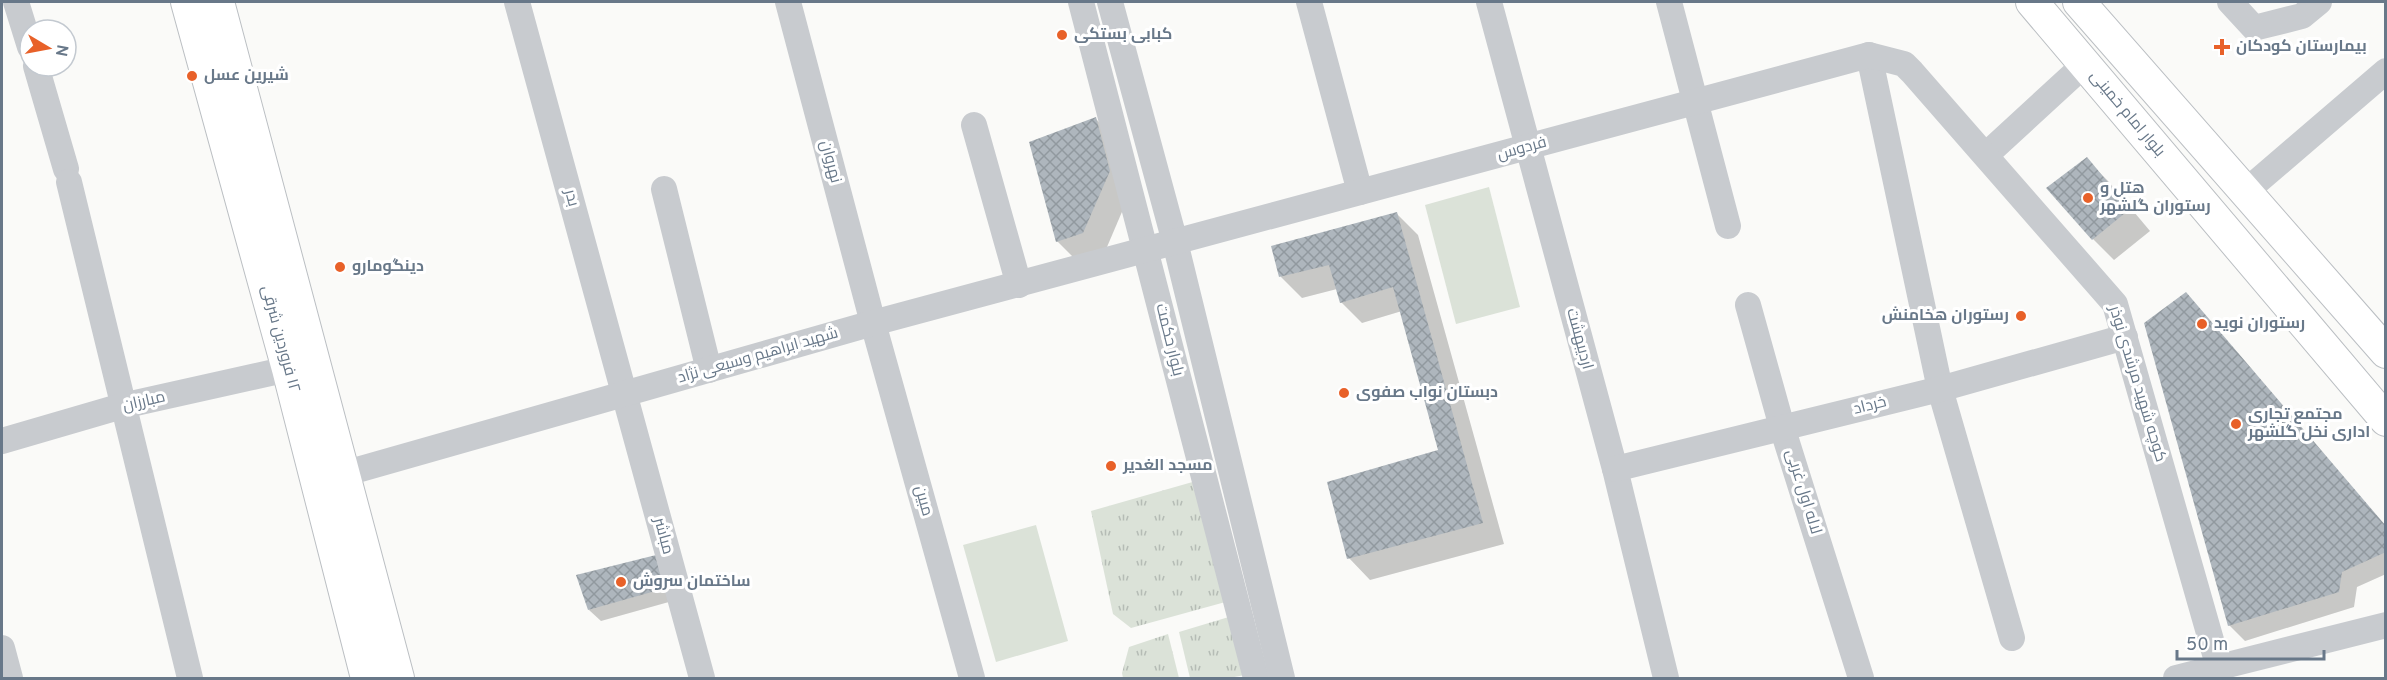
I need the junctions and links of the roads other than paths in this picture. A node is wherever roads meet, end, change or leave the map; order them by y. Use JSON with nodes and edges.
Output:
{"nodes":[{"id":1,"x":16,"y":2,"type":"edge"},
{"id":2,"x":187,"y":2,"type":"edge"},
{"id":3,"x":218,"y":2,"type":"edge"},
{"id":4,"x":517,"y":2,"type":"edge"},
{"id":5,"x":788,"y":2,"type":"edge"},
{"id":6,"x":1081,"y":2,"type":"edge"},
{"id":7,"x":1110,"y":2,"type":"edge"},
{"id":8,"x":1309,"y":2,"type":"edge"},
{"id":9,"x":1489,"y":2,"type":"edge"},
{"id":10,"x":1669,"y":2,"type":"edge"},
{"id":11,"x":2032,"y":2,"type":"edge"},
{"id":12,"x":2230,"y":2,"type":"edge"},
{"id":13,"x":2319,"y":2,"type":"edge"},
{"id":14,"x":2090,"y":6,"type":"edge"},
{"id":15,"x":21,"y":18,"type":"edge"},
{"id":16,"x":1869,"y":55,"type":"junction"},
{"id":17,"x":2085,"y":64,"type":"junction"},
{"id":18,"x":2385,"y":71,"type":"edge"},
{"id":19,"x":40,"y":78,"type":"edge"},
{"id":20,"x":1694,"y":103,"type":"junction"},
{"id":21,"x":974,"y":125,"type":"dead end"},
{"id":22,"x":1527,"y":148,"type":"junction"},
{"id":23,"x":1986,"y":155,"type":"junction"},
{"id":24,"x":664,"y":189,"type":"dead end"},
{"id":25,"x":1360,"y":192,"type":"junction"},
{"id":26,"x":2246,"y":192,"type":"junction"},
{"id":27,"x":1728,"y":226,"type":"dead end"},
{"id":28,"x":1175,"y":242,"type":"junction"},
{"id":29,"x":1146,"y":249,"type":"junction"},
{"id":30,"x":1019,"y":285,"type":"junction"},
{"id":31,"x":1748,"y":305,"type":"dead end"},
{"id":32,"x":873,"y":323,"type":"junction"},
{"id":33,"x":2125,"y":337,"type":"junction"},
{"id":34,"x":2385,"y":352,"type":"edge"},
{"id":35,"x":288,"y":369,"type":"junction"},
{"id":36,"x":709,"y":370,"type":"junction"},
{"id":37,"x":1940,"y":389,"type":"junction"},
{"id":38,"x":624,"y":393,"type":"junction"},
{"id":39,"x":123,"y":406,"type":"junction"},
{"id":40,"x":2385,"y":420,"type":"edge"},
{"id":41,"x":1782,"y":427,"type":"junction"},
{"id":42,"x":2,"y":441,"type":"edge"},
{"id":43,"x":1615,"y":469,"type":"junction"},
{"id":44,"x":343,"y":474,"type":"junction"},
{"id":45,"x":2385,"y":625,"type":"edge"},
{"id":46,"x":2012,"y":638,"type":"dead end"},
{"id":47,"x":2,"y":648,"type":"edge"},
{"id":48,"x":2219,"y":668,"type":"junction"},
{"id":49,"x":10,"y":678,"type":"edge"},
{"id":50,"x":190,"y":678,"type":"edge"},
{"id":51,"x":367,"y":678,"type":"edge"},
{"id":52,"x":398,"y":678,"type":"edge"},
{"id":53,"x":702,"y":678,"type":"edge"},
{"id":54,"x":972,"y":678,"type":"edge"},
{"id":55,"x":1256,"y":678,"type":"edge"},
{"id":56,"x":1282,"y":678,"type":"edge"},
{"id":57,"x":1665,"y":678,"type":"edge"},
{"id":58,"x":1861,"y":678,"type":"edge"},
{"id":59,"x":2176,"y":678,"type":"edge"}],
"edges":[{"from":1,"to":15,"type":"street"},
{"from":2,"to":35,"type":"main road","name":"١٢ فروردین شرقی"},
{"from":3,"to":44,"type":"main road","name":"١٢ فروردین شرقی"},
{"from":4,"to":38,"type":"street","name":"بدر"},
{"from":5,"to":32,"type":"street","name":"نهروان"},
{"from":6,"to":29,"type":"street","name":"بلوار حکمت"},
{"from":7,"to":28,"type":"street","name":"بلوار حکمت"},
{"from":8,"to":25,"type":"street"},
{"from":9,"to":22,"type":"street","name":"اردیبهشت"},
{"from":10,"to":20,"type":"street"},
{"from":11,"to":17,"type":"main road","name":"بلوار امام خمینی"},
{"from":12,"to":13,"type":"street"},
{"from":14,"to":26,"type":"main road"},
{"from":16,"to":20,"type":"street","name":"فردوس"},
{"from":16,"to":23,"type":"street","name":"کوچه شهید مرشدی نوذر"},
{"from":16,"to":37,"type":"street"},
{"from":17,"to":23,"type":"street"},
{"from":17,"to":40,"type":"main road","name":"بلوار امام خمینی"},
{"from":18,"to":26,"type":"street"},
{"from":19,"to":39,"type":"street"},
{"from":20,"to":22,"type":"street","name":"فردوس"},
{"from":20,"to":27,"type":"street"},
{"from":21,"to":30,"type":"street"},
{"from":22,"to":25,"type":"street","name":"فردوس"},
{"from":22,"to":43,"type":"street","name":"اردیبهشت"},
{"from":23,"to":33,"type":"street","name":"کوچه شهید مرشدی نوذر"},
{"from":24,"to":36,"type":"street"},
{"from":25,"to":28,"type":"street","name":"فردوس"},
{"from":26,"to":34,"type":"main road"},
{"from":28,"to":29,"type":"street","name":"شهید ابراهیم وسیعی نژاد"},
{"from":28,"to":56,"type":"street","name":"بلوار حکمت"},
{"from":29,"to":30,"type":"street","name":"شهید ابراهیم وسیعی نژاد"},
{"from":29,"to":55,"type":"street","name":"بلوار حکمت"},
{"from":30,"to":32,"type":"street","name":"شهید ابراهیم وسیعی نژاد"},
{"from":31,"to":41,"type":"street","name":"لاله اول غربی"},
{"from":32,"to":36,"type":"street","name":"شهید ابراهیم وسیعی نژاد"},
{"from":32,"to":54,"type":"street","name":"مبین"},
{"from":33,"to":37,"type":"street","name":"خرداد"},
{"from":33,"to":48,"type":"street","name":"کوچه شهید مرشدی نوذر"},
{"from":35,"to":39,"type":"street","name":"مبارزان"},
{"from":35,"to":51,"type":"main road","name":"١٢ فروردین شرقی"},
{"from":36,"to":38,"type":"street","name":"شهید ابراهیم وسیعی نژاد"},
{"from":37,"to":41,"type":"street","name":"خرداد"},
{"from":37,"to":46,"type":"street"},
{"from":38,"to":44,"type":"street","name":"شهید ابراهیم وسیعی نژاد"},
{"from":38,"to":53,"type":"street","name":"مباشر"},
{"from":39,"to":42,"type":"street","name":"مبارزان"},
{"from":39,"to":50,"type":"street"},
{"from":41,"to":43,"type":"street","name":"خرداد"},
{"from":41,"to":58,"type":"street","name":"لاله اول غربی"},
{"from":43,"to":57,"type":"street","name":"اردیبهشت"},
{"from":44,"to":52,"type":"main road","name":"١٢ فروردین شرقی"},
{"from":45,"to":48,"type":"street"},
{"from":47,"to":49,"type":"street"},
{"from":48,"to":59,"type":"street"}]}
